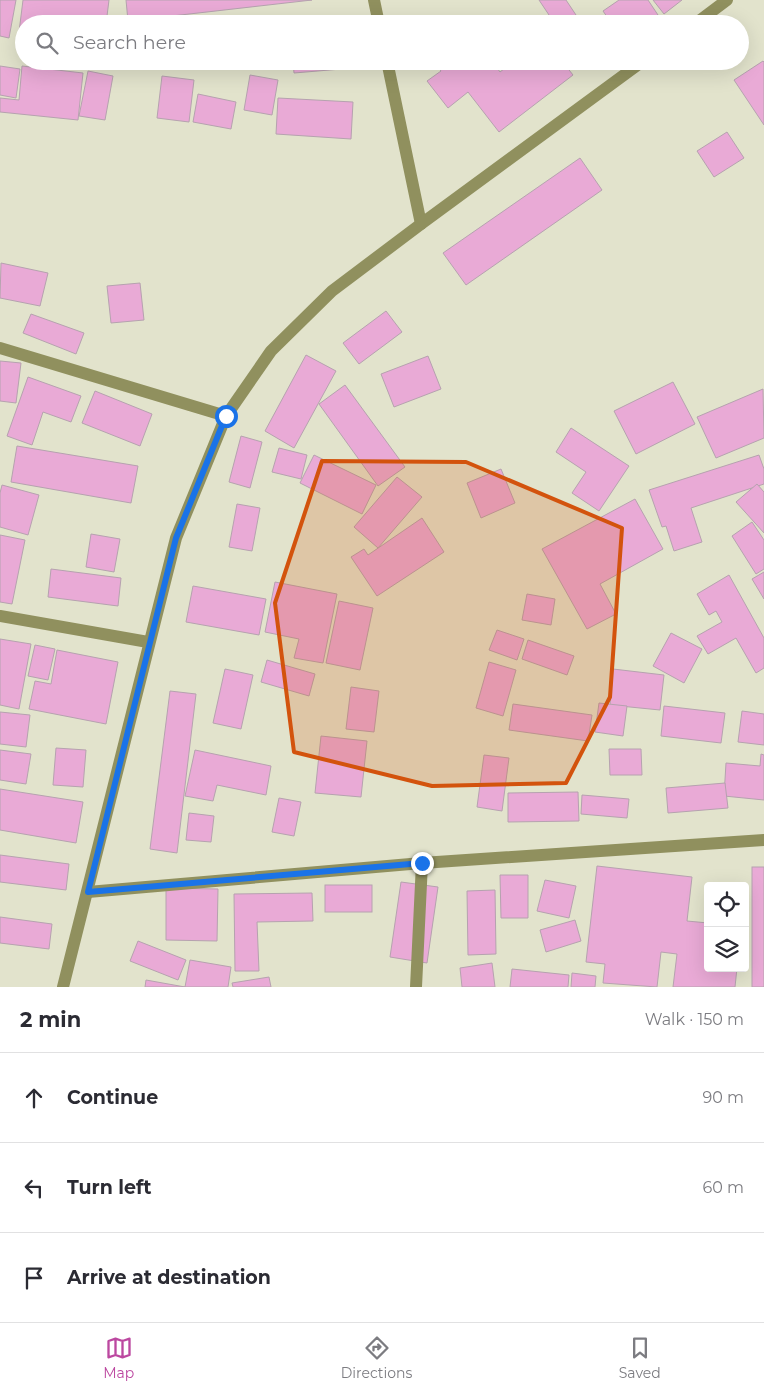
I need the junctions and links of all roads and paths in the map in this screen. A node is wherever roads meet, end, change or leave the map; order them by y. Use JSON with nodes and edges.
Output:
{"nodes":[{"id":1,"x":374,"y":0,"type":"edge"},
{"id":2,"x":727,"y":0,"type":"edge"},
{"id":3,"x":377,"y":15,"type":"edge"},
{"id":4,"x":707,"y":15,"type":"edge"},
{"id":5,"x":389,"y":70,"type":"edge"},
{"id":6,"x":631,"y":70,"type":"edge"},
{"id":7,"x":421,"y":224,"type":"junction"},
{"id":8,"x":0,"y":348,"type":"edge"},
{"id":9,"x":226,"y":416,"type":"junction"},
{"id":10,"x":0,"y":616,"type":"edge"},
{"id":11,"x":148,"y":642,"type":"junction"},
{"id":12,"x":764,"y":840,"type":"edge"},
{"id":13,"x":422,"y":863,"type":"junction"},
{"id":14,"x":88,"y":892,"type":"junction"},
{"id":15,"x":63,"y":987,"type":"edge"},
{"id":16,"x":416,"y":987,"type":"edge"}],
"edges":[{"from":1,"to":3,"type":"street"},
{"from":2,"to":4,"type":"street"},
{"from":5,"to":7,"type":"street"},
{"from":6,"to":7,"type":"street"},
{"from":7,"to":9,"type":"street"},
{"from":8,"to":9,"type":"street"},
{"from":9,"to":11,"type":"street"},
{"from":10,"to":11,"type":"street"},
{"from":11,"to":14,"type":"street"},
{"from":12,"to":13,"type":"street"},
{"from":13,"to":14,"type":"street"},
{"from":13,"to":16,"type":"street"},
{"from":14,"to":15,"type":"street"}]}
